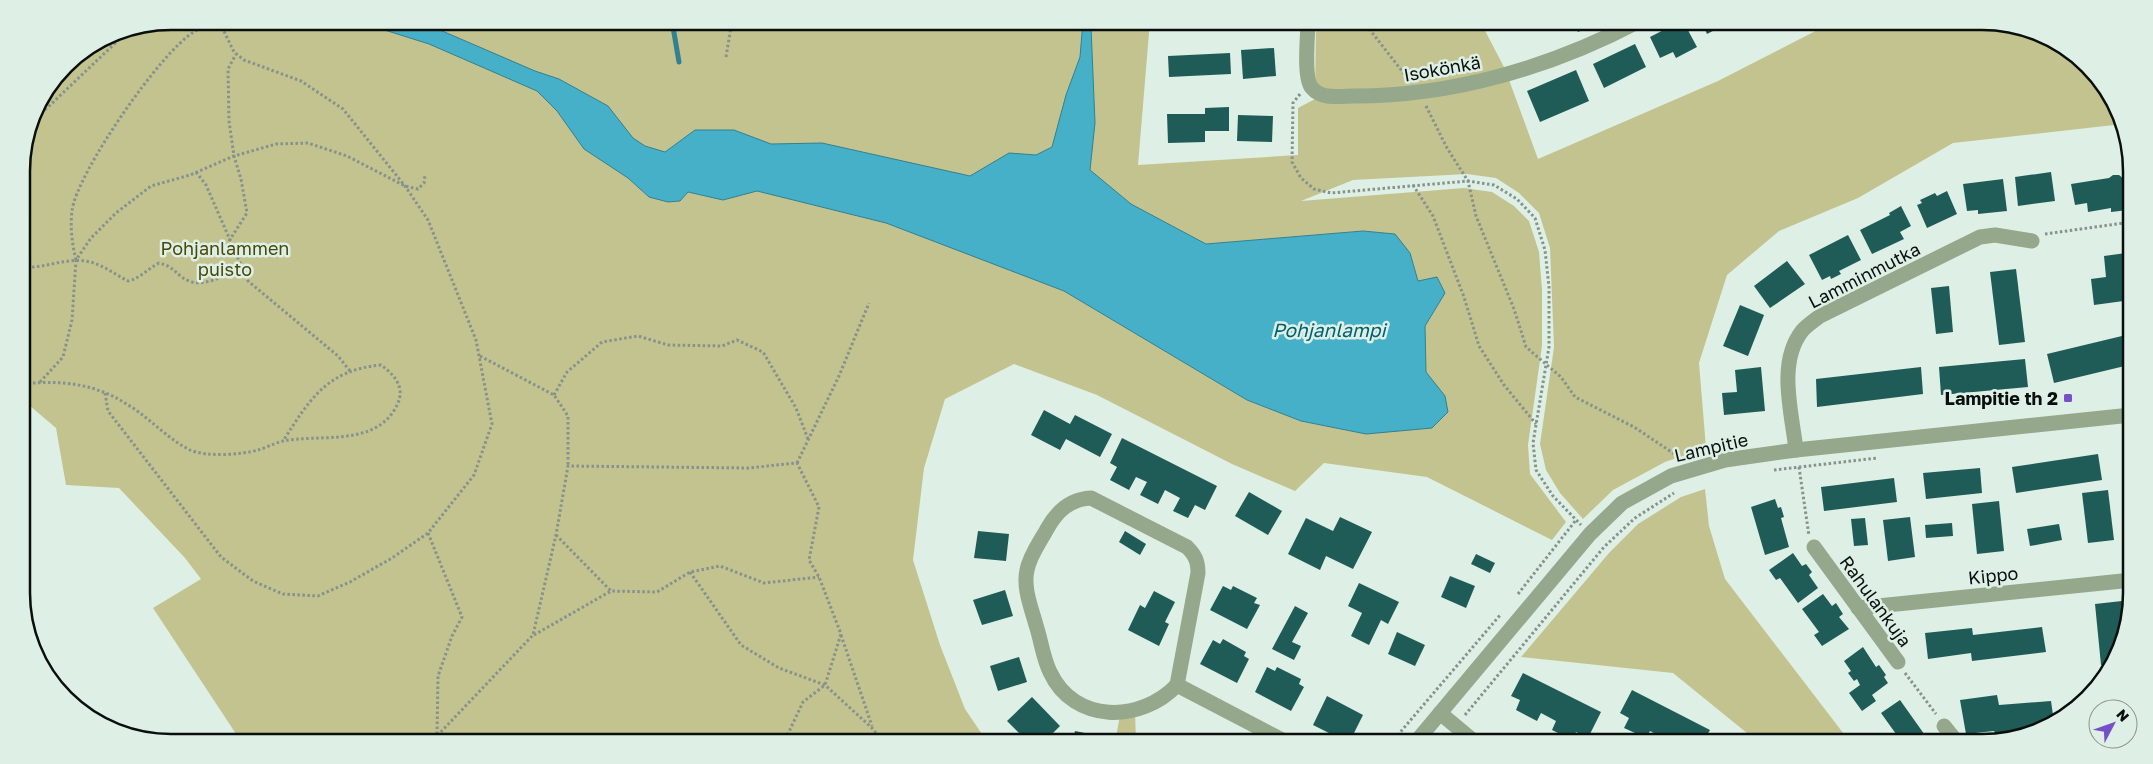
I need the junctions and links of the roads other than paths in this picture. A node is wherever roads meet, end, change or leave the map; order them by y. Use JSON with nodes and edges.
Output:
{"nodes":[{"id":1,"x":1308,"y":30,"type":"edge"},
{"id":2,"x":1620,"y":30,"type":"edge"},
{"id":3,"x":2032,"y":241,"type":"road end"},
{"id":4,"x":2123,"y":416,"type":"edge"},
{"id":5,"x":1796,"y":450,"type":"junction"},
{"id":6,"x":1814,"y":547,"type":"road end"},
{"id":7,"x":2123,"y":581,"type":"edge"},
{"id":8,"x":1858,"y":608,"type":"junction"},
{"id":9,"x":1898,"y":662,"type":"road end"},
{"id":10,"x":1177,"y":685,"type":"junction"},
{"id":11,"x":1440,"y":713,"type":"junction"},
{"id":12,"x":1944,"y":726,"type":"road end"},
{"id":13,"x":1272,"y":734,"type":"edge"},
{"id":14,"x":1422,"y":734,"type":"edge"},
{"id":15,"x":1466,"y":734,"type":"edge"},
{"id":16,"x":1950,"y":734,"type":"edge"}],
"edges":[{"from":1,"to":2,"type":"street","name":"Isokönkä"},
{"from":3,"to":5,"type":"street","name":"Lamminmutka"},
{"from":4,"to":5,"type":"street","name":"Lampitie"},
{"from":5,"to":11,"type":"street","name":"Lampitie"},
{"from":6,"to":8,"type":"street","name":"Rahulankuja"},
{"from":7,"to":8,"type":"street","name":"Kippo"},
{"from":8,"to":9,"type":"street","name":"Rahulankuja"},
{"from":10,"to":10,"type":"street"},
{"from":10,"to":13,"type":"street"},
{"from":11,"to":14,"type":"street","name":"Lampitie"},
{"from":11,"to":15,"type":"street"},
{"from":12,"to":16,"type":"street"}]}
